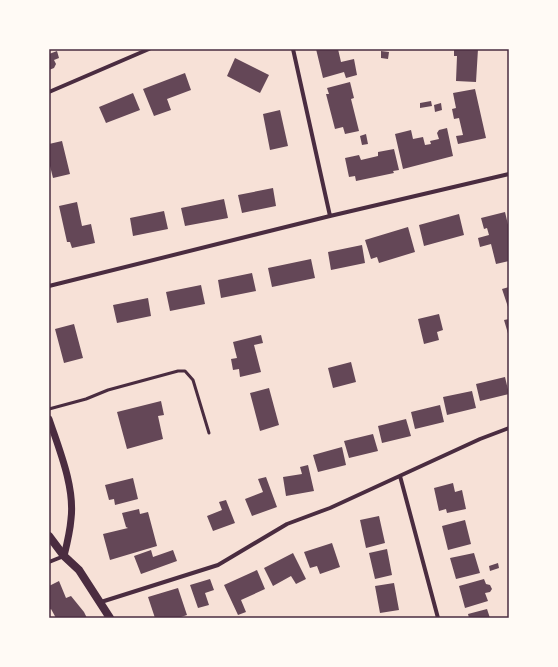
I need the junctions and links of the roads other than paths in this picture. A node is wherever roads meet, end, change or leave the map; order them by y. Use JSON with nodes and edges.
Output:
{"nodes":[{"id":1,"x":149,"y":49,"type":"edge"},
{"id":2,"x":293,"y":49,"type":"edge"},
{"id":3,"x":142,"y":50,"type":"edge"},
{"id":4,"x":49,"y":92,"type":"edge"},
{"id":5,"x":509,"y":174,"type":"edge"},
{"id":6,"x":330,"y":216,"type":"junction"},
{"id":7,"x":49,"y":286,"type":"edge"},
{"id":8,"x":49,"y":409,"type":"edge"},
{"id":9,"x":49,"y":419,"type":"edge"},
{"id":10,"x":509,"y":428,"type":"edge"},
{"id":11,"x":209,"y":433,"type":"dead end"},
{"id":12,"x":400,"y":476,"type":"junction"},
{"id":13,"x":49,"y":536,"type":"edge"},
{"id":14,"x":64,"y":556,"type":"junction"},
{"id":15,"x":49,"y":562,"type":"edge"},
{"id":16,"x":101,"y":602,"type":"junction"},
{"id":17,"x":110,"y":618,"type":"edge"},
{"id":18,"x":438,"y":618,"type":"edge"}],
"edges":[{"from":1,"to":3,"type":"street"},
{"from":2,"to":6,"type":"street"},
{"from":3,"to":4,"type":"street"},
{"from":5,"to":6,"type":"street"},
{"from":6,"to":7,"type":"street"},
{"from":8,"to":11,"type":"lane"},
{"from":9,"to":14,"type":"street"},
{"from":10,"to":12,"type":"street"},
{"from":12,"to":16,"type":"street"},
{"from":12,"to":18,"type":"street"},
{"from":13,"to":14,"type":"main road"},
{"from":14,"to":15,"type":"street"},
{"from":14,"to":16,"type":"main road"},
{"from":16,"to":17,"type":"main road"}]}
